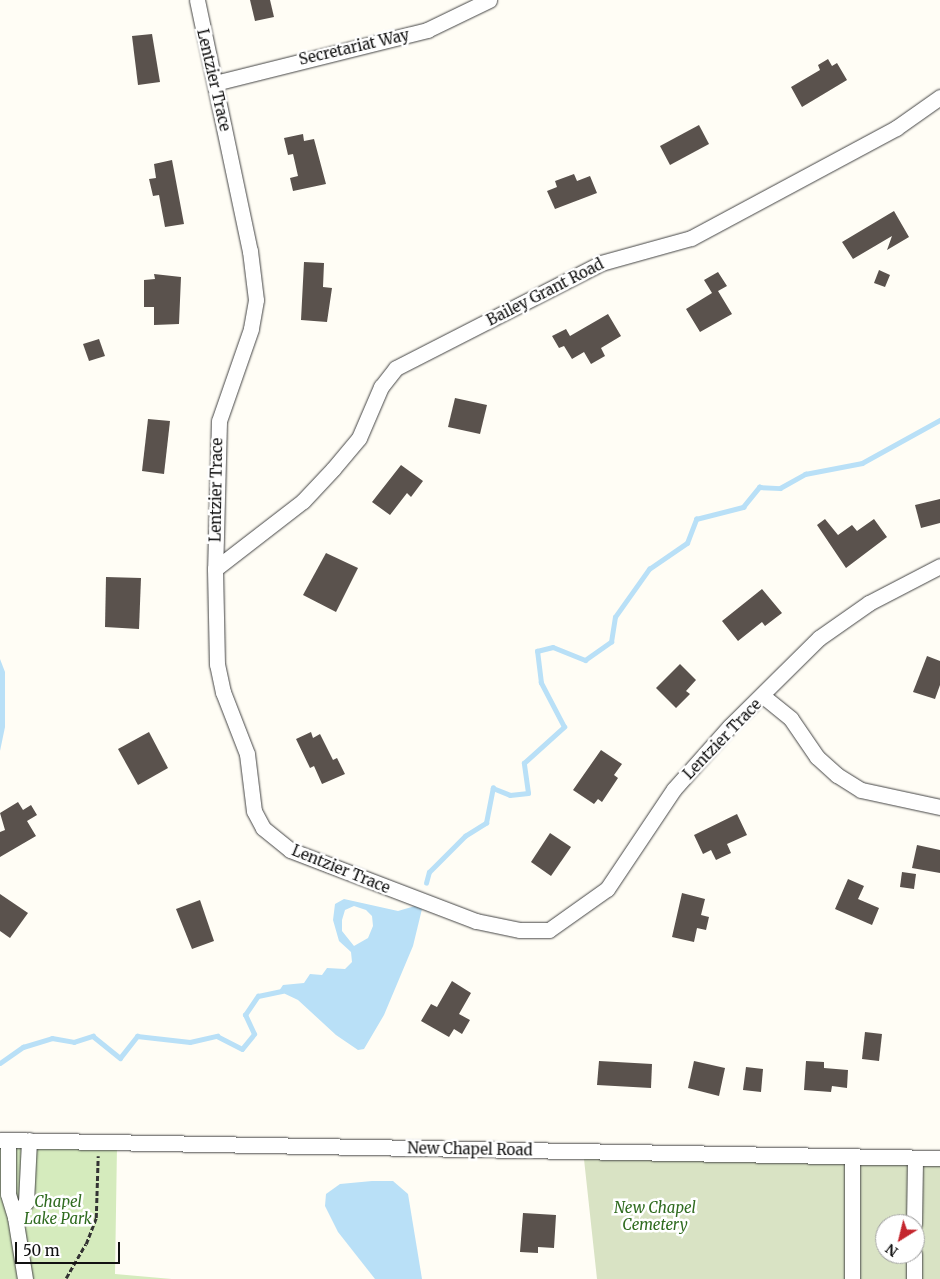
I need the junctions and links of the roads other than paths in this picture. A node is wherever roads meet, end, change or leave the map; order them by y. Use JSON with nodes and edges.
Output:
{"nodes":[{"id":1,"x":197,"y":0,"type":"edge"},
{"id":2,"x":489,"y":0,"type":"edge"},
{"id":3,"x":215,"y":83,"type":"junction"},
{"id":4,"x":940,"y":97,"type":"edge"},
{"id":5,"x":940,"y":566,"type":"edge"},
{"id":6,"x":215,"y":569,"type":"junction"},
{"id":7,"x":763,"y":696,"type":"junction"},
{"id":8,"x":940,"y":807,"type":"edge"},
{"id":9,"x":4,"y":1140,"type":"edge"},
{"id":10,"x":29,"y":1140,"type":"junction"},
{"id":11,"x":852,"y":1156,"type":"junction"},
{"id":12,"x":915,"y":1158,"type":"junction"},
{"id":13,"x":940,"y":1158,"type":"edge"},
{"id":14,"x":914,"y":1214,"type":"edge"},
{"id":15,"x":14,"y":1217,"type":"junction"},
{"id":16,"x":914,"y":1264,"type":"edge"},
{"id":17,"x":25,"y":1279,"type":"edge"},
{"id":18,"x":852,"y":1279,"type":"edge"},
{"id":19,"x":914,"y":1279,"type":"edge"}],
"edges":[{"from":1,"to":3,"type":"street","name":"Lentzier Trace"},
{"from":2,"to":3,"type":"street","name":"Secretariat Way"},
{"from":3,"to":6,"type":"street","name":"Lentzier Trace"},
{"from":4,"to":6,"type":"street","name":"Bailey Grant Road"},
{"from":5,"to":7,"type":"street"},
{"from":6,"to":7,"type":"street","name":"Lentzier Trace"},
{"from":7,"to":8,"type":"street","name":"Lentzier Trace"},
{"from":9,"to":10,"type":"street","name":"New Chapel Road"},
{"from":9,"to":15,"type":"street"},
{"from":10,"to":11,"type":"street","name":"New Chapel Road"},
{"from":10,"to":15,"type":"street"},
{"from":11,"to":12,"type":"street","name":"New Chapel Road"},
{"from":11,"to":18,"type":"street"},
{"from":12,"to":13,"type":"street","name":"New Chapel Road"},
{"from":12,"to":14,"type":"street"},
{"from":15,"to":17,"type":"street"},
{"from":16,"to":19,"type":"street"}]}
